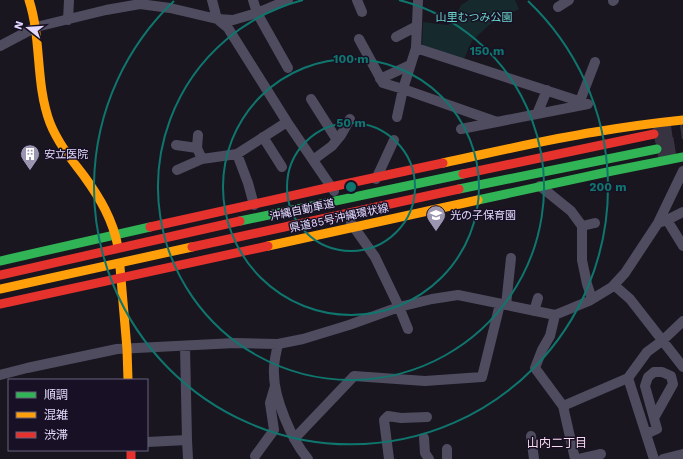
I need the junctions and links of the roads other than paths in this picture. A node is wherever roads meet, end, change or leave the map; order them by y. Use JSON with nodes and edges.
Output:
{"nodes":[{"id":1,"x":29,"y":0,"type":"edge"},
{"id":2,"x":69,"y":0,"type":"edge"},
{"id":3,"x":212,"y":0,"type":"edge"},
{"id":4,"x":253,"y":0,"type":"edge"},
{"id":5,"x":288,"y":0,"type":"edge"},
{"id":6,"x":357,"y":0,"type":"edge"},
{"id":7,"x":418,"y":0,"type":"edge"},
{"id":8,"x":569,"y":0,"type":"edge"},
{"id":9,"x":139,"y":2,"type":"edge"},
{"id":10,"x":558,"y":7,"type":"dead end"},
{"id":11,"x":257,"y":12,"type":"junction"},
{"id":12,"x":362,"y":12,"type":"dead end"},
{"id":13,"x":217,"y":19,"type":"junction"},
{"id":14,"x":68,"y":20,"type":"junction"},
{"id":15,"x":417,"y":26,"type":"junction"},
{"id":16,"x":36,"y":27,"type":"junction"},
{"id":17,"x":396,"y":37,"type":"dead end"},
{"id":18,"x":358,"y":39,"type":"dead end"},
{"id":19,"x":0,"y":46,"type":"edge"},
{"id":20,"x":416,"y":48,"type":"junction"},
{"id":21,"x":595,"y":62,"type":"dead end"},
{"id":22,"x":410,"y":65,"type":"junction"},
{"id":23,"x":288,"y":68,"type":"dead end"},
{"id":24,"x":380,"y":79,"type":"junction"},
{"id":25,"x":403,"y":89,"type":"junction"},
{"id":26,"x":547,"y":90,"type":"junction"},
{"id":27,"x":311,"y":99,"type":"dead end"},
{"id":28,"x":580,"y":101,"type":"junction"},
{"id":29,"x":537,"y":114,"type":"junction"},
{"id":30,"x":397,"y":117,"type":"dead end"},
{"id":31,"x":350,"y":119,"type":"dead end"},
{"id":32,"x":683,"y":120,"type":"edge"},
{"id":33,"x":287,"y":122,"type":"junction"},
{"id":34,"x":497,"y":122,"type":"junction"},
{"id":35,"x":461,"y":129,"type":"dead end"},
{"id":36,"x":654,"y":134,"type":"tunnel mouth"},
{"id":37,"x":198,"y":135,"type":"dead end"},
{"id":38,"x":263,"y":137,"type":"junction"},
{"id":39,"x":337,"y":140,"type":"junction"},
{"id":40,"x":394,"y":140,"type":"dead end"},
{"id":41,"x":176,"y":145,"type":"dead end"},
{"id":42,"x":197,"y":148,"type":"junction"},
{"id":43,"x":657,"y":149,"type":"tunnel mouth"},
{"id":44,"x":237,"y":154,"type":"junction"},
{"id":45,"x":683,"y":157,"type":"edge"},
{"id":46,"x":202,"y":159,"type":"junction"},
{"id":47,"x":313,"y":160,"type":"junction"},
{"id":48,"x":282,"y":167,"type":"dead end"},
{"id":49,"x":177,"y":170,"type":"dead end"},
{"id":50,"x":683,"y":171,"type":"edge"},
{"id":51,"x":376,"y":179,"type":"junction"},
{"id":52,"x":540,"y":186,"type":"junction"},
{"id":53,"x":332,"y":189,"type":"junction"},
{"id":54,"x":254,"y":205,"type":"junction"},
{"id":55,"x":683,"y":212,"type":"edge"},
{"id":56,"x":663,"y":221,"type":"junction"},
{"id":57,"x":595,"y":223,"type":"dead end"},
{"id":58,"x":582,"y":226,"type":"junction"},
{"id":59,"x":354,"y":227,"type":"junction"},
{"id":60,"x":116,"y":236,"type":"junction"},
{"id":61,"x":683,"y":246,"type":"edge"},
{"id":62,"x":512,"y":258,"type":"dead end"},
{"id":63,"x":0,"y":261,"type":"edge"},
{"id":64,"x":0,"y":275,"type":"edge"},
{"id":65,"x":121,"y":278,"type":"junction"},
{"id":66,"x":614,"y":285,"type":"junction"},
{"id":67,"x":0,"y":289,"type":"edge"},
{"id":68,"x":538,"y":298,"type":"dead end"},
{"id":69,"x":592,"y":299,"type":"junction"},
{"id":70,"x":0,"y":304,"type":"edge"},
{"id":71,"x":503,"y":304,"type":"junction"},
{"id":72,"x":399,"y":307,"type":"junction"},
{"id":73,"x":534,"y":311,"type":"junction"},
{"id":74,"x":555,"y":315,"type":"junction"},
{"id":75,"x":683,"y":322,"type":"edge"},
{"id":76,"x":408,"y":328,"type":"dead end"},
{"id":77,"x":662,"y":341,"type":"junction"},
{"id":78,"x":278,"y":344,"type":"junction"},
{"id":79,"x":185,"y":346,"type":"junction"},
{"id":80,"x":127,"y":349,"type":"junction"},
{"id":81,"x":683,"y":367,"type":"edge"},
{"id":82,"x":0,"y":375,"type":"edge"},
{"id":83,"x":628,"y":378,"type":"junction"},
{"id":84,"x":128,"y":379,"type":"edge"},
{"id":85,"x":275,"y":386,"type":"junction"},
{"id":86,"x":563,"y":406,"type":"junction"},
{"id":87,"x":428,"y":417,"type":"dead end"},
{"id":88,"x":654,"y":418,"type":"dead end"},
{"id":89,"x":646,"y":434,"type":"junction"},
{"id":90,"x":532,"y":436,"type":"dead end"},
{"id":91,"x":424,"y":438,"type":"dead end"},
{"id":92,"x":294,"y":439,"type":"junction"},
{"id":93,"x":187,"y":440,"type":"junction"},
{"id":94,"x":148,"y":442,"type":"edge"},
{"id":95,"x":601,"y":454,"type":"dead end"},
{"id":96,"x":683,"y":454,"type":"edge"},
{"id":97,"x":255,"y":456,"type":"dead end"},
{"id":98,"x":188,"y":459,"type":"edge"},
{"id":99,"x":308,"y":459,"type":"edge"},
{"id":100,"x":388,"y":459,"type":"edge"},
{"id":101,"x":429,"y":459,"type":"edge"},
{"id":102,"x":534,"y":459,"type":"edge"},
{"id":103,"x":575,"y":459,"type":"edge"},
{"id":104,"x":579,"y":459,"type":"edge"},
{"id":105,"x":654,"y":459,"type":"edge"},
{"id":106,"x":663,"y":459,"type":"edge"}],
"edges":[{"from":1,"to":16,"type":"main road"},
{"from":2,"to":14,"type":"street"},
{"from":3,"to":13,"type":"street"},
{"from":4,"to":11,"type":"street"},
{"from":5,"to":11,"type":"street"},
{"from":6,"to":12,"type":"street"},
{"from":7,"to":15,"type":"street"},
{"from":8,"to":10,"type":"street"},
{"from":9,"to":13,"type":"street"},
{"from":9,"to":14,"type":"street"},
{"from":11,"to":13,"type":"street"},
{"from":11,"to":23,"type":"street"},
{"from":13,"to":33,"type":"street"},
{"from":14,"to":16,"type":"street"},
{"from":15,"to":17,"type":"street"},
{"from":15,"to":20,"type":"street"},
{"from":16,"to":19,"type":"street"},
{"from":16,"to":60,"type":"main road"},
{"from":18,"to":24,"type":"street"},
{"from":20,"to":22,"type":"street"},
{"from":20,"to":26,"type":"street"},
{"from":21,"to":28,"type":"street"},
{"from":22,"to":24,"type":"street"},
{"from":22,"to":25,"type":"street"},
{"from":24,"to":25,"type":"street"},
{"from":25,"to":30,"type":"street"},
{"from":25,"to":34,"type":"street"},
{"from":26,"to":28,"type":"street"},
{"from":26,"to":29,"type":"street"},
{"from":27,"to":39,"type":"street"},
{"from":28,"to":29,"type":"street"},
{"from":29,"to":34,"type":"street"},
{"from":31,"to":39,"type":"street"},
{"from":32,"to":51,"type":"main road"},
{"from":33,"to":38,"type":"street"},
{"from":33,"to":47,"type":"street"},
{"from":34,"to":35,"type":"street"},
{"from":36,"to":64,"type":"main road","name":"沖縄自動車道"},
{"from":37,"to":42,"type":"street"},
{"from":38,"to":44,"type":"street"},
{"from":38,"to":48,"type":"street"},
{"from":39,"to":47,"type":"street"},
{"from":40,"to":51,"type":"street"},
{"from":41,"to":42,"type":"street"},
{"from":42,"to":46,"type":"street"},
{"from":43,"to":67,"type":"main road","name":"沖縄自動車道"},
{"from":44,"to":46,"type":"street"},
{"from":44,"to":54,"type":"street"},
{"from":45,"to":52,"type":"main road","name":"県道85号沖縄環状線"},
{"from":46,"to":49,"type":"street"},
{"from":47,"to":53,"type":"street"},
{"from":50,"to":56,"type":"street"},
{"from":51,"to":53,"type":"main road"},
{"from":52,"to":58,"type":"street"},
{"from":52,"to":59,"type":"main road","name":"県道85号沖縄環状線"},
{"from":53,"to":54,"type":"main road"},
{"from":53,"to":59,"type":"street"},
{"from":54,"to":60,"type":"main road"},
{"from":55,"to":56,"type":"street"},
{"from":56,"to":61,"type":"street"},
{"from":56,"to":66,"type":"street"},
{"from":57,"to":58,"type":"street"},
{"from":58,"to":69,"type":"street"},
{"from":59,"to":65,"type":"main road","name":"県道85号沖縄環状線"},
{"from":59,"to":72,"type":"street"},
{"from":60,"to":63,"type":"main road"},
{"from":60,"to":65,"type":"main road"},
{"from":62,"to":71,"type":"street"},
{"from":65,"to":70,"type":"main road","name":"県道85号沖縄環状線"},
{"from":65,"to":80,"type":"main road"},
{"from":66,"to":69,"type":"street"},
{"from":66,"to":77,"type":"street"},
{"from":68,"to":73,"type":"street"},
{"from":69,"to":74,"type":"street"},
{"from":71,"to":72,"type":"street"},
{"from":71,"to":73,"type":"street"},
{"from":71,"to":92,"type":"street"},
{"from":72,"to":76,"type":"street"},
{"from":72,"to":78,"type":"street"},
{"from":73,"to":74,"type":"street"},
{"from":74,"to":86,"type":"street"},
{"from":75,"to":77,"type":"street"},
{"from":77,"to":81,"type":"street"},
{"from":77,"to":83,"type":"street"},
{"from":78,"to":79,"type":"street"},
{"from":78,"to":85,"type":"street"},
{"from":79,"to":80,"type":"street"},
{"from":79,"to":93,"type":"street"},
{"from":80,"to":82,"type":"street"},
{"from":80,"to":84,"type":"main road"},
{"from":83,"to":86,"type":"street"},
{"from":83,"to":89,"type":"street"},
{"from":85,"to":92,"type":"street"},
{"from":85,"to":97,"type":"street"},
{"from":86,"to":103,"type":"street"},
{"from":87,"to":100,"type":"street"},
{"from":88,"to":89,"type":"street"},
{"from":89,"to":105,"type":"street"},
{"from":90,"to":102,"type":"street"},
{"from":91,"to":101,"type":"street"},
{"from":92,"to":99,"type":"street"},
{"from":93,"to":94,"type":"street"},
{"from":93,"to":98,"type":"street"},
{"from":95,"to":104,"type":"street"},
{"from":96,"to":106,"type":"street"}]}
